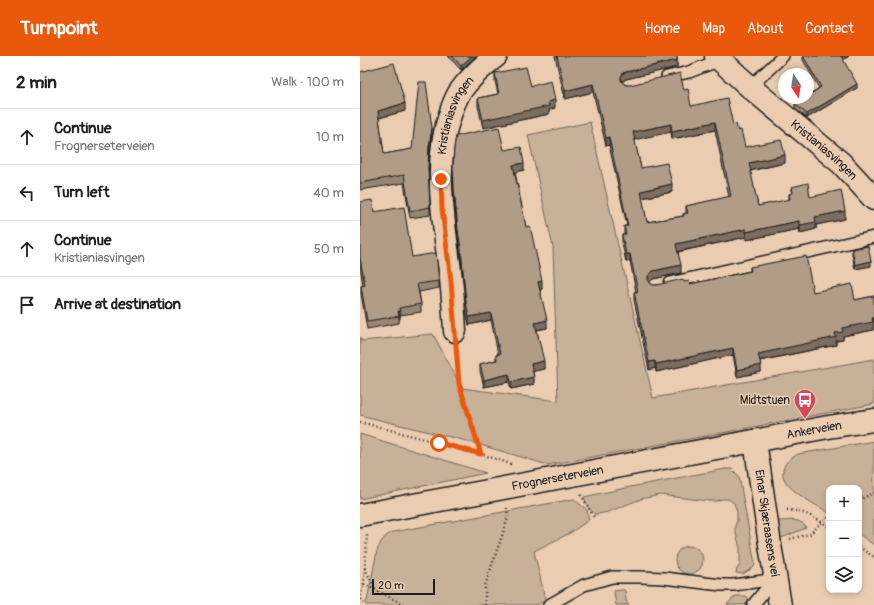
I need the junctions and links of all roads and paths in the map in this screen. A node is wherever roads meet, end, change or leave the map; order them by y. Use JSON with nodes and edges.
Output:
{"nodes":[{"id":1,"x":496,"y":56,"type":"edge"},
{"id":2,"x":783,"y":56,"type":"edge"},
{"id":3,"x":718,"y":58,"type":"edge"},
{"id":4,"x":658,"y":79,"type":"edge"},
{"id":5,"x":750,"y":87,"type":"junction"},
{"id":6,"x":874,"y":200,"type":"edge"},
{"id":7,"x":874,"y":237,"type":"edge"},
{"id":8,"x":662,"y":284,"type":"edge"},
{"id":9,"x":455,"y":331,"type":"joint"},
{"id":10,"x":874,"y":420,"type":"edge"},
{"id":11,"x":360,"y":422,"type":"edge"},
{"id":12,"x":755,"y":441,"type":"junction"},
{"id":13,"x":481,"y":454,"type":"junction"},
{"id":14,"x":517,"y":466,"type":"dead end"},
{"id":15,"x":874,"y":492,"type":"edge"},
{"id":16,"x":579,"y":493,"type":"dead end"},
{"id":17,"x":862,"y":498,"type":"edge"},
{"id":18,"x":507,"y":506,"type":"dead end"},
{"id":19,"x":765,"y":509,"type":"junction"},
{"id":20,"x":594,"y":517,"type":"dead end"},
{"id":21,"x":826,"y":519,"type":"edge"},
{"id":22,"x":822,"y":522,"type":"junction"},
{"id":23,"x":364,"y":523,"type":"edge"},
{"id":24,"x":826,"y":525,"type":"edge"},
{"id":25,"x":770,"y":545,"type":"junction"},
{"id":26,"x":862,"y":549,"type":"edge"},
{"id":27,"x":874,"y":557,"type":"edge"},
{"id":28,"x":365,"y":567,"type":"junction"},
{"id":29,"x":776,"y":579,"type":"junction"},
{"id":30,"x":363,"y":584,"type":"junction"},
{"id":31,"x":373,"y":589,"type":"junction"},
{"id":32,"x":360,"y":599,"type":"edge"},
{"id":33,"x":365,"y":605,"type":"edge"},
{"id":34,"x":402,"y":605,"type":"edge"},
{"id":35,"x":485,"y":605,"type":"edge"},
{"id":36,"x":549,"y":605,"type":"edge"},
{"id":37,"x":753,"y":605,"type":"edge"},
{"id":38,"x":780,"y":605,"type":"edge"}],
"edges":[{"from":1,"to":9,"type":"street","name":"Kristianiasvingen"},
{"from":2,"to":5,"type":"lane"},
{"from":3,"to":4,"type":"lane"},
{"from":3,"to":5,"type":"street","name":"Kristianiasvingen"},
{"from":5,"to":6,"type":"street","name":"Kristianiasvingen"},
{"from":7,"to":8,"type":"lane"},
{"from":9,"to":13,"type":"path"},
{"from":10,"to":12,"type":"street","name":"Ankerveien"},
{"from":11,"to":13,"type":"path","name":"Frognerseterveien"},
{"from":12,"to":19,"type":"street","name":"Einar Skjæraasens vei"},
{"from":12,"to":23,"type":"street","name":"Frognerseterveien"},
{"from":13,"to":14,"type":"path","name":"Frognerseterveien"},
{"from":15,"to":17,"type":"path"},
{"from":16,"to":20,"type":"path"},
{"from":18,"to":35,"type":"path"},
{"from":19,"to":22,"type":"path"},
{"from":19,"to":25,"type":"street","name":"Einar Skjæraasens vei"},
{"from":21,"to":22,"type":"path"},
{"from":22,"to":24,"type":"path"},
{"from":22,"to":25,"type":"path"},
{"from":23,"to":28,"type":"path"},
{"from":25,"to":29,"type":"street","name":"Einar Skjæraasens vei"},
{"from":26,"to":27,"type":"path"},
{"from":28,"to":30,"type":"path"},
{"from":28,"to":31,"type":"path"},
{"from":29,"to":36,"type":"lane"},
{"from":29,"to":37,"type":"lane"},
{"from":29,"to":38,"type":"street","name":"Einar Skjæraasens vei"},
{"from":30,"to":31,"type":"path"},
{"from":30,"to":32,"type":"path"},
{"from":31,"to":34,"type":"path"},
{"from":32,"to":33,"type":"path"}]}
